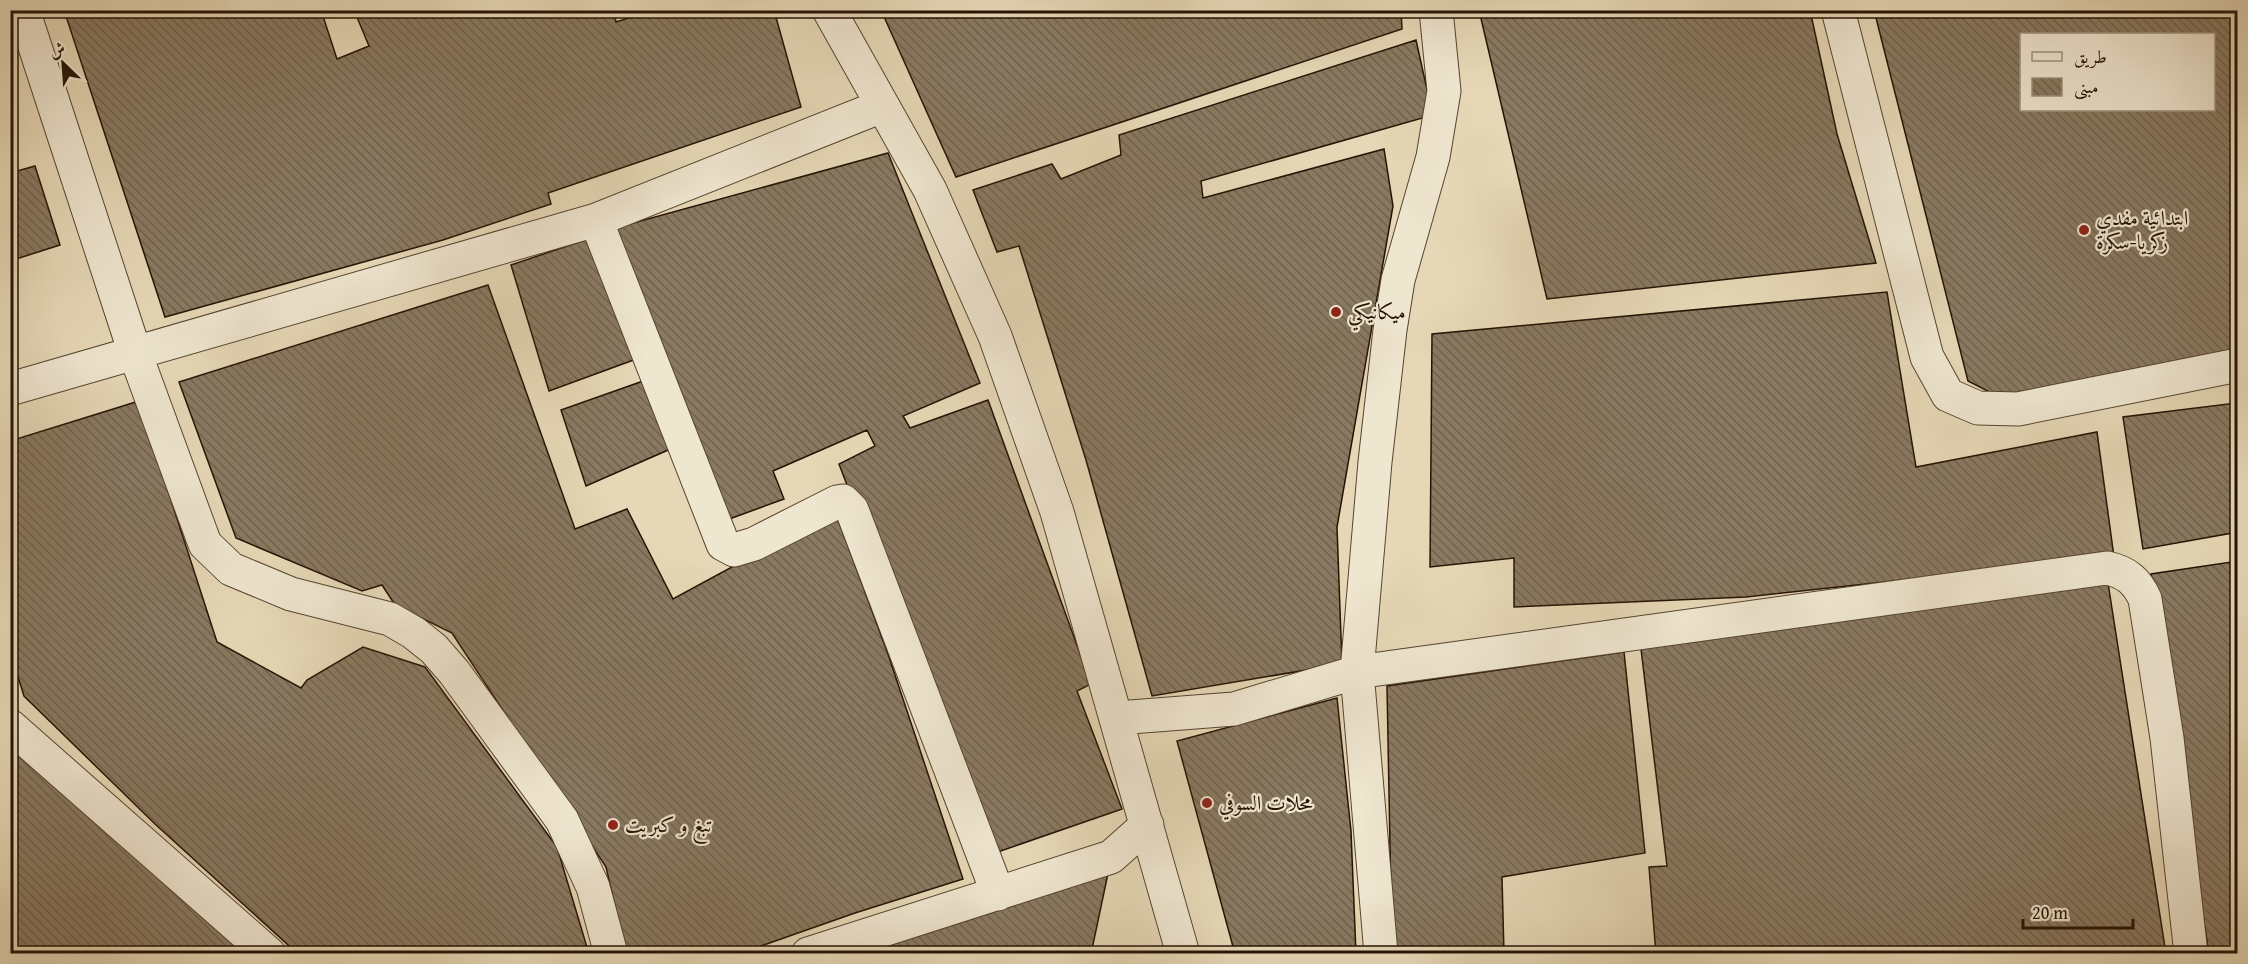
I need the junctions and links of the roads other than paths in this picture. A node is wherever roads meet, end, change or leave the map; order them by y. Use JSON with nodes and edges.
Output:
{"nodes":[{"id":1,"x":22,"y":10,"type":"edge"},
{"id":2,"x":829,"y":10,"type":"edge"},
{"id":3,"x":1436,"y":10,"type":"edge"},
{"id":4,"x":1838,"y":10,"type":"edge"},
{"id":5,"x":882,"y":106,"type":"junction"},
{"id":6,"x":596,"y":220,"type":"junction"},
{"id":7,"x":135,"y":353,"type":"junction"},
{"id":8,"x":2238,"y":365,"type":"edge"},
{"id":9,"x":10,"y":389,"type":"edge"},
{"id":10,"x":1357,"y":672,"type":"junction"},
{"id":11,"x":1117,"y":718,"type":"junction"},
{"id":12,"x":10,"y":726,"type":"edge"},
{"id":13,"x":1147,"y":825,"type":"junction"},
{"id":14,"x":998,"y":894,"type":"junction"},
{"id":15,"x":269,"y":954,"type":"edge"},
{"id":16,"x":611,"y":954,"type":"edge"},
{"id":17,"x":808,"y":954,"type":"edge"},
{"id":18,"x":1183,"y":954,"type":"edge"},
{"id":19,"x":1381,"y":954,"type":"edge"},
{"id":20,"x":2191,"y":954,"type":"edge"}],
"edges":[{"from":1,"to":7,"type":"street"},
{"from":2,"to":5,"type":"street"},
{"from":3,"to":10,"type":"street"},
{"from":4,"to":8,"type":"street"},
{"from":5,"to":6,"type":"street"},
{"from":5,"to":11,"type":"street"},
{"from":6,"to":7,"type":"street"},
{"from":6,"to":14,"type":"street"},
{"from":7,"to":9,"type":"street"},
{"from":7,"to":16,"type":"street"},
{"from":10,"to":11,"type":"street"},
{"from":10,"to":19,"type":"street"},
{"from":10,"to":20,"type":"street"},
{"from":11,"to":13,"type":"street"},
{"from":12,"to":15,"type":"street"},
{"from":13,"to":14,"type":"street"},
{"from":13,"to":18,"type":"street"},
{"from":14,"to":17,"type":"street"}]}
